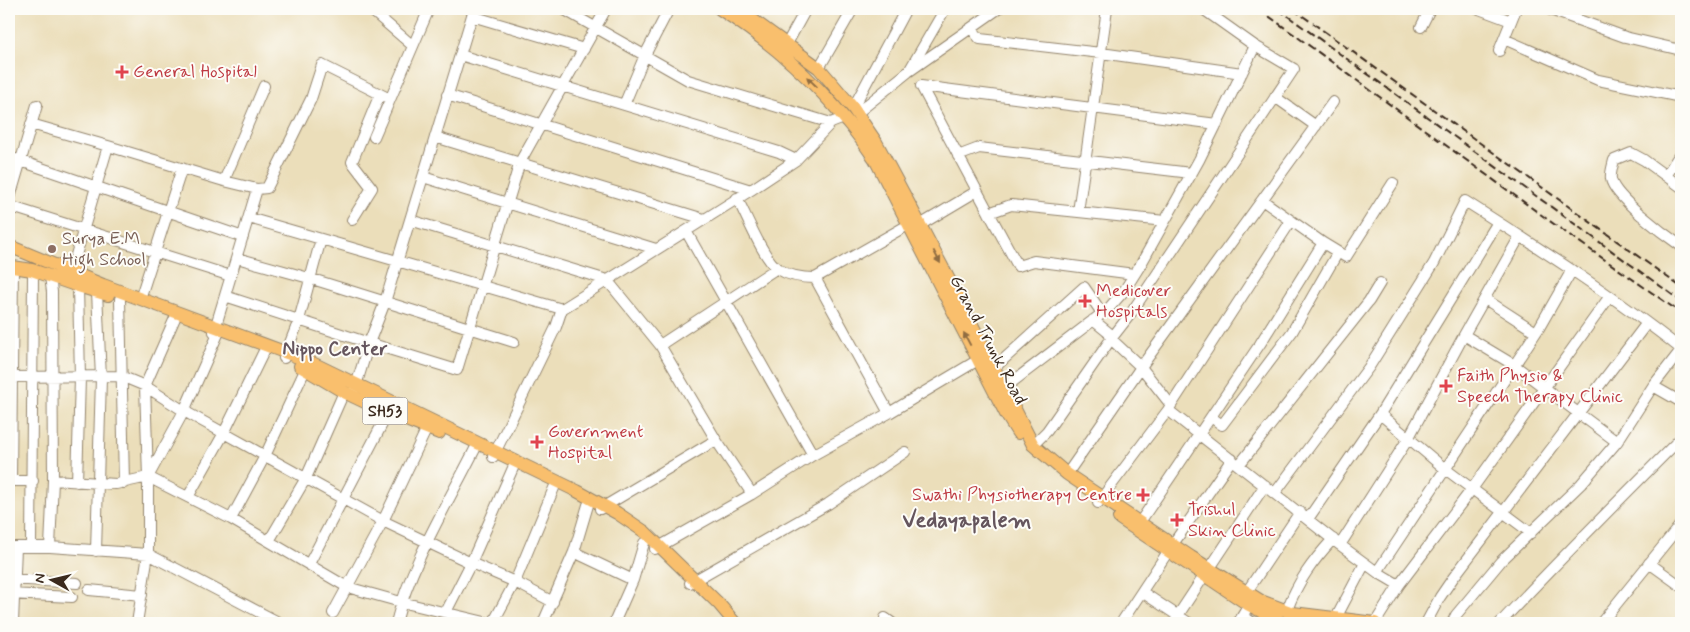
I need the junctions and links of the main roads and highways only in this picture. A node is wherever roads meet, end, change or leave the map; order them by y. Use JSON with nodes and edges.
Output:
{"nodes":[{"id":1,"x":720,"y":9,"type":"edge"},
{"id":2,"x":738,"y":9,"type":"edge"},
{"id":3,"x":784,"y":49,"type":"junction"},
{"id":4,"x":834,"y":95,"type":"junction"},
{"id":5,"x":857,"y":118,"type":"junction"},
{"id":6,"x":914,"y":224,"type":"junction"},
{"id":7,"x":9,"y":246,"type":"edge"},
{"id":8,"x":11,"y":266,"type":"edge"},
{"id":9,"x":72,"y":280,"type":"junction"},
{"id":10,"x":216,"y":331,"type":"junction"},
{"id":11,"x":285,"y":355,"type":"junction"},
{"id":12,"x":351,"y":391,"type":"junction"},
{"id":13,"x":494,"y":454,"type":"junction"},
{"id":14,"x":1100,"y":500,"type":"junction"},
{"id":15,"x":597,"y":507,"type":"junction"},
{"id":16,"x":1171,"y":548,"type":"junction"},
{"id":17,"x":692,"y":582,"type":"junction"},
{"id":18,"x":1244,"y":609,"type":"edge"},
{"id":19,"x":1285,"y":619,"type":"edge"},
{"id":20,"x":724,"y":623,"type":"edge"},
{"id":21,"x":735,"y":623,"type":"edge"},
{"id":22,"x":1375,"y":623,"type":"edge"}],
"edges":[{"from":1,"to":3,"type":"main road","name":"Grand Trunk Road"},
{"from":2,"to":3,"type":"main road"},
{"from":4,"to":3,"type":"main road","name":"Grand Trunk Road","one_way":true},
{"from":3,"to":4,"type":"main road"},
{"from":4,"to":5,"type":"main road"},
{"from":4,"to":5,"type":"main road","name":"Grand Trunk Road"},
{"from":5,"to":6,"type":"main road","name":"Grand Trunk Road"},
{"from":6,"to":14,"type":"main road","one_way":true},
{"from":14,"to":6,"type":"main road","name":"Grand Trunk Road","one_way":true},
{"from":7,"to":9,"type":"main road","number":"SH53"},
{"from":8,"to":9,"type":"main road","number":"SH53"},
{"from":9,"to":10,"type":"main road","number":"SH53"},
{"from":9,"to":10,"type":"main road","number":"SH53"},
{"from":10,"to":11,"type":"main road","number":"SH53"},
{"from":10,"to":11,"type":"main road","number":"SH53"},
{"from":11,"to":12,"type":"main road","number":"SH53"},
{"from":11,"to":12,"type":"main road","number":"SH53"},
{"from":12,"to":13,"type":"main road","number":"SH53"},
{"from":12,"to":13,"type":"main road","number":"SH53"},
{"from":13,"to":15,"type":"main road","number":"SH53"},
{"from":13,"to":15,"type":"main road","number":"SH53"},
{"from":14,"to":16,"type":"main road","name":"Grand Trunk Road"},
{"from":14,"to":16,"type":"main road"},
{"from":15,"to":17,"type":"main road","number":"SH53"},
{"from":16,"to":18,"type":"main road"},
{"from":17,"to":20,"type":"main road","number":"SH53"},
{"from":17,"to":21,"type":"main road","number":"SH53"},
{"from":18,"to":19,"type":"main road"},
{"from":19,"to":22,"type":"main road"}]}
